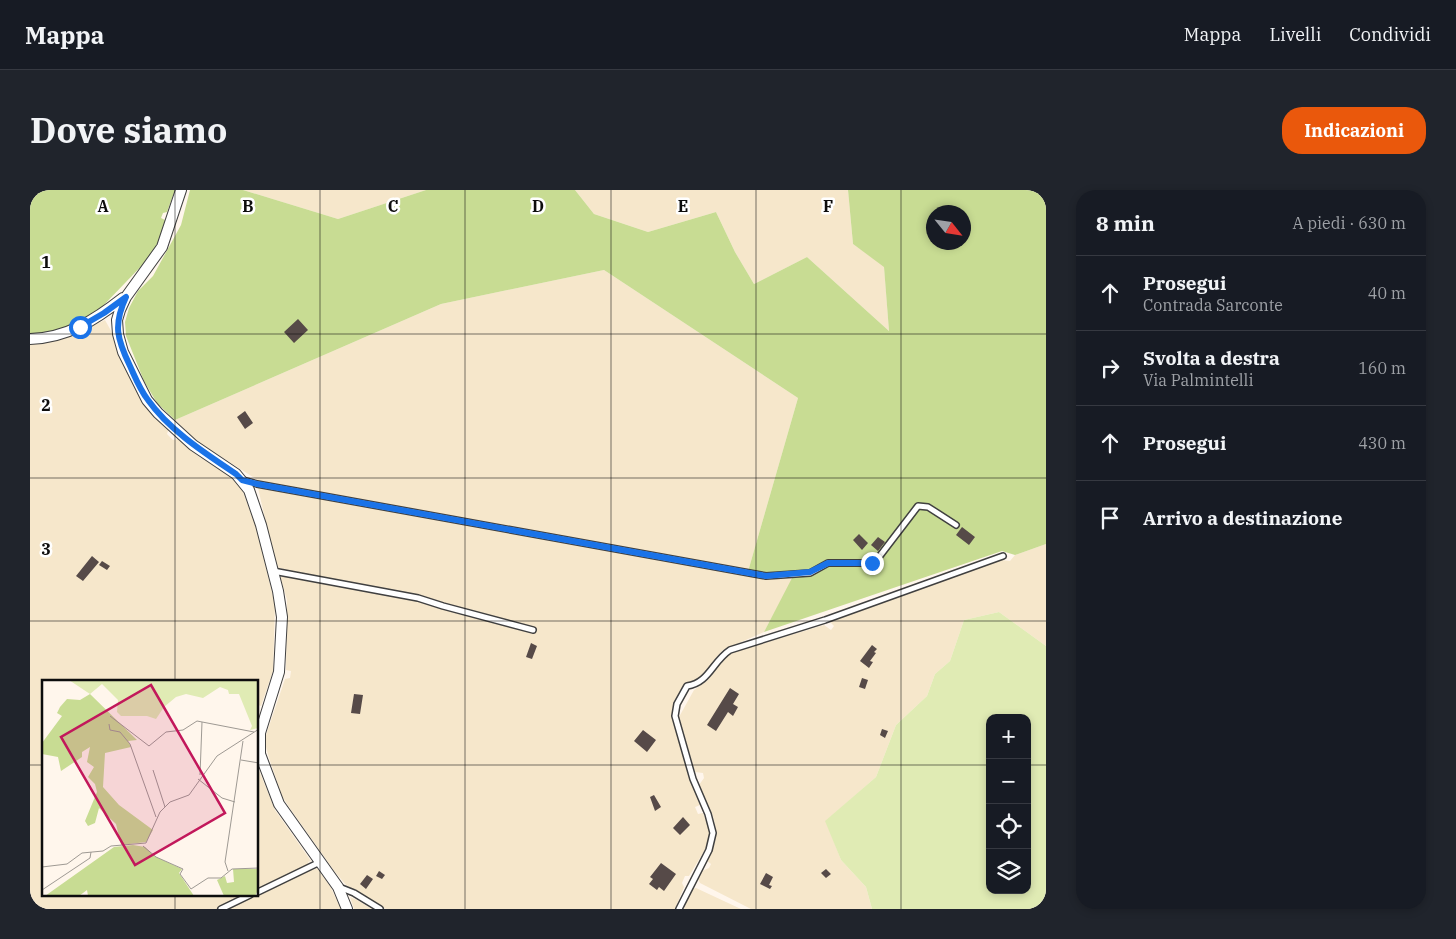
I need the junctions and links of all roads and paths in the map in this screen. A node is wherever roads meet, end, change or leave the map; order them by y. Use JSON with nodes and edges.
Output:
{"nodes":[{"id":1,"x":181,"y":190,"type":"edge"},
{"id":2,"x":126,"y":297,"type":"junction"},
{"id":3,"x":30,"y":339,"type":"edge"},
{"id":4,"x":242,"y":480,"type":"junction"},
{"id":5,"x":956,"y":525,"type":"dead end"},
{"id":6,"x":1003,"y":556,"type":"dead end"},
{"id":7,"x":273,"y":571,"type":"junction"},
{"id":8,"x":533,"y":630,"type":"dead end"},
{"id":9,"x":320,"y":862,"type":"junction"},
{"id":10,"x":338,"y":887,"type":"junction"},
{"id":11,"x":259,"y":892,"type":"edge"},
{"id":12,"x":248,"y":896,"type":"edge"},
{"id":13,"x":221,"y":909,"type":"edge"},
{"id":14,"x":347,"y":909,"type":"edge"},
{"id":15,"x":380,"y":909,"type":"edge"},
{"id":16,"x":679,"y":909,"type":"edge"}],
"edges":[{"from":1,"to":2,"type":"street"},
{"from":2,"to":3,"type":"street"},
{"from":2,"to":4,"type":"street"},
{"from":4,"to":5,"type":"lane"},
{"from":4,"to":7,"type":"street"},
{"from":6,"to":16,"type":"lane"},
{"from":7,"to":8,"type":"lane"},
{"from":7,"to":9,"type":"street"},
{"from":9,"to":10,"type":"street"},
{"from":9,"to":11,"type":"lane"},
{"from":10,"to":14,"type":"street"},
{"from":10,"to":15,"type":"lane"},
{"from":12,"to":13,"type":"lane"}]}
